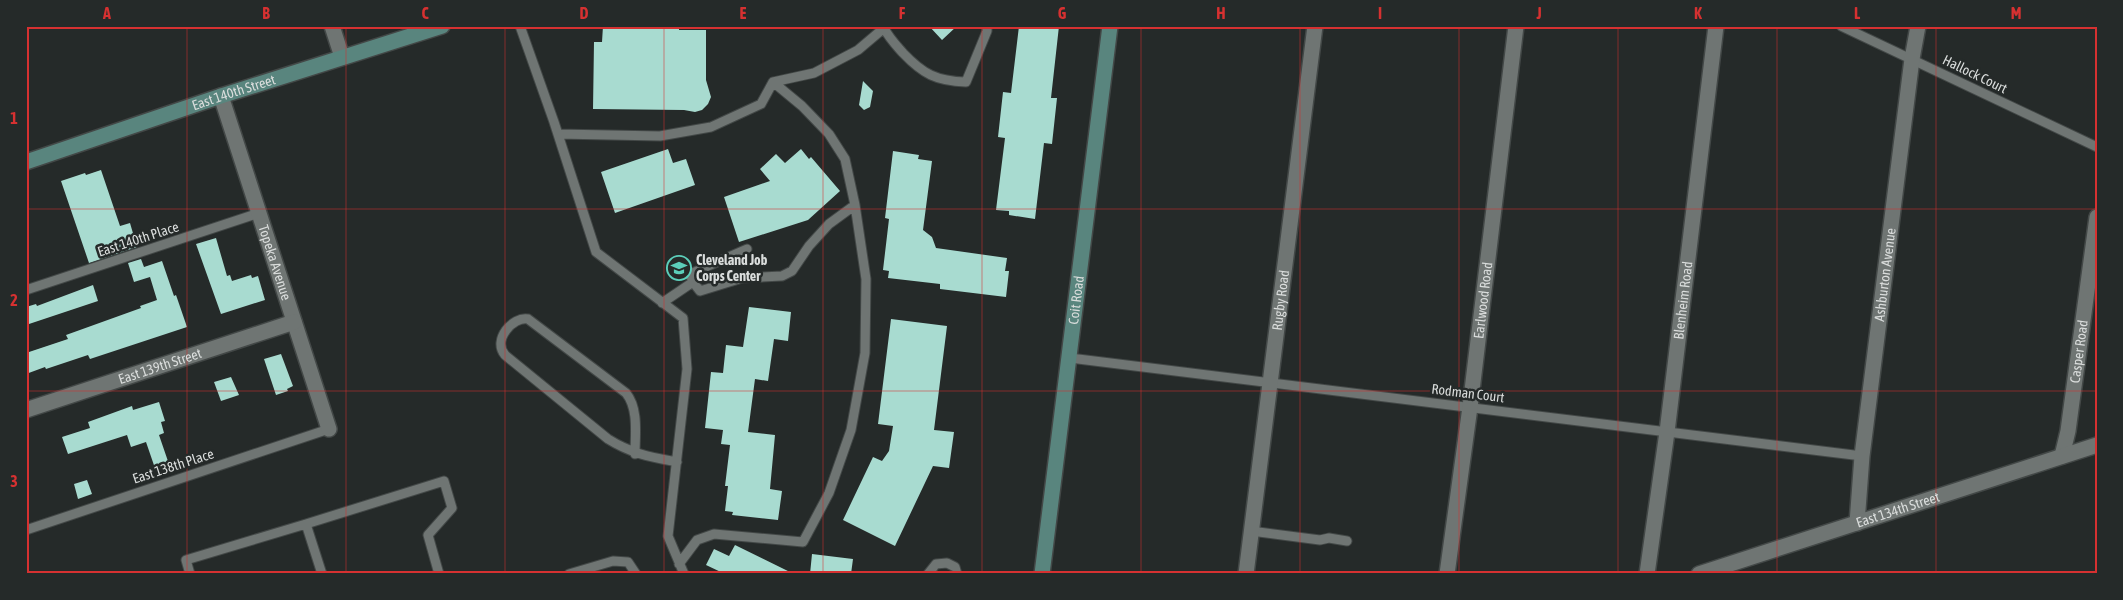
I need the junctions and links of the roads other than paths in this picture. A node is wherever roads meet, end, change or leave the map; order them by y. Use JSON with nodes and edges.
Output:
{"nodes":[{"id":1,"x":332,"y":26,"type":"edge"},
{"id":2,"x":442,"y":26,"type":"edge"},
{"id":3,"x":520,"y":26,"type":"edge"},
{"id":4,"x":987,"y":26,"type":"edge"},
{"id":5,"x":1110,"y":26,"type":"edge"},
{"id":6,"x":1315,"y":26,"type":"edge"},
{"id":7,"x":1516,"y":26,"type":"edge"},
{"id":8,"x":1716,"y":26,"type":"edge"},
{"id":9,"x":1841,"y":26,"type":"edge"},
{"id":10,"x":1918,"y":26,"type":"edge"},
{"id":11,"x":342,"y":57,"type":"junction"},
{"id":12,"x":1912,"y":59,"type":"junction"},
{"id":13,"x":773,"y":82,"type":"junction"},
{"id":14,"x":220,"y":96,"type":"junction"},
{"id":15,"x":558,"y":134,"type":"junction"},
{"id":16,"x":2097,"y":147,"type":"edge"},
{"id":17,"x":26,"y":162,"type":"edge"},
{"id":18,"x":855,"y":205,"type":"junction"},
{"id":19,"x":259,"y":213,"type":"junction"},
{"id":20,"x":2097,"y":217,"type":"edge"},
{"id":21,"x":747,"y":249,"type":"dead end"},
{"id":22,"x":693,"y":282,"type":"junction"},
{"id":23,"x":26,"y":290,"type":"edge"},
{"id":24,"x":662,"y":303,"type":"junction"},
{"id":25,"x":294,"y":322,"type":"junction"},
{"id":26,"x":1070,"y":358,"type":"junction"},
{"id":27,"x":1269,"y":382,"type":"junction"},
{"id":28,"x":1470,"y":407,"type":"junction"},
{"id":29,"x":26,"y":410,"type":"edge"},
{"id":30,"x":329,"y":429,"type":"joint"},
{"id":31,"x":1667,"y":432,"type":"junction"},
{"id":32,"x":2097,"y":445,"type":"edge"},
{"id":33,"x":635,"y":454,"type":"junction"},
{"id":34,"x":1862,"y":456,"type":"junction"},
{"id":35,"x":2062,"y":456,"type":"junction"},
{"id":36,"x":677,"y":462,"type":"junction"},
{"id":37,"x":1857,"y":523,"type":"junction"},
{"id":38,"x":306,"y":524,"type":"junction"},
{"id":39,"x":26,"y":530,"type":"edge"},
{"id":40,"x":1251,"y":531,"type":"junction"},
{"id":41,"x":1347,"y":541,"type":"dead end"},
{"id":42,"x":679,"y":564,"type":"junction"},
{"id":43,"x":587,"y":571,"type":"edge"},
{"id":44,"x":190,"y":574,"type":"edge"},
{"id":45,"x":322,"y":574,"type":"edge"},
{"id":46,"x":439,"y":574,"type":"edge"},
{"id":47,"x":569,"y":574,"type":"edge"},
{"id":48,"x":636,"y":574,"type":"edge"},
{"id":49,"x":684,"y":574,"type":"edge"},
{"id":50,"x":928,"y":574,"type":"edge"},
{"id":51,"x":957,"y":574,"type":"edge"},
{"id":52,"x":1042,"y":574,"type":"edge"},
{"id":53,"x":1246,"y":574,"type":"edge"},
{"id":54,"x":1447,"y":574,"type":"edge"},
{"id":55,"x":1647,"y":574,"type":"edge"},
{"id":56,"x":1699,"y":574,"type":"edge"}],
"edges":[{"from":1,"to":11,"type":"street"},
{"from":2,"to":11,"type":"street","name":"East 140th Street"},
{"from":3,"to":15,"type":"lane"},
{"from":4,"to":13,"type":"lane"},
{"from":5,"to":26,"type":"street","name":"Coit Road"},
{"from":6,"to":27,"type":"street","name":"Rugby Road"},
{"from":7,"to":28,"type":"street","name":"Earlwood Road"},
{"from":8,"to":31,"type":"street","name":"Blenheim Road"},
{"from":9,"to":12,"type":"lane","name":"Hallock Court"},
{"from":10,"to":12,"type":"street","name":"Ashburton Avenue"},
{"from":11,"to":14,"type":"street","name":"East 140th Street"},
{"from":12,"to":16,"type":"lane","name":"Hallock Court"},
{"from":12,"to":34,"type":"street","name":"Ashburton Avenue"},
{"from":13,"to":15,"type":"lane"},
{"from":13,"to":18,"type":"lane"},
{"from":14,"to":17,"type":"street","name":"East 140th Street"},
{"from":14,"to":19,"type":"street","name":"Topeka Avenue"},
{"from":15,"to":24,"type":"lane"},
{"from":18,"to":22,"type":"lane"},
{"from":18,"to":42,"type":"lane"},
{"from":19,"to":23,"type":"lane","name":"East 140th Place"},
{"from":19,"to":25,"type":"street","name":"Topeka Avenue"},
{"from":20,"to":35,"type":"street","name":"Casper Road"},
{"from":21,"to":22,"type":"lane"},
{"from":22,"to":24,"type":"lane"},
{"from":24,"to":36,"type":"lane"},
{"from":25,"to":29,"type":"street","name":"East 139th Street"},
{"from":25,"to":30,"type":"street","name":"Topeka Avenue"},
{"from":26,"to":27,"type":"lane","name":"Rodman Court"},
{"from":26,"to":52,"type":"street","name":"Coit Road"},
{"from":27,"to":28,"type":"lane","name":"Rodman Court"},
{"from":27,"to":40,"type":"street","name":"Rugby Road"},
{"from":28,"to":31,"type":"lane","name":"Rodman Court"},
{"from":28,"to":54,"type":"street","name":"Earlwood Road"},
{"from":30,"to":39,"type":"lane","name":"East 138th Place"},
{"from":31,"to":34,"type":"lane","name":"Rodman Court"},
{"from":31,"to":55,"type":"street","name":"Blenheim Road"},
{"from":32,"to":35,"type":"street","name":"East 134th Street"},
{"from":33,"to":33,"type":"lane"},
{"from":33,"to":36,"type":"lane"},
{"from":34,"to":37,"type":"street","name":"Ashburton Avenue"},
{"from":35,"to":37,"type":"street","name":"East 134th Street"},
{"from":36,"to":42,"type":"lane"},
{"from":37,"to":56,"type":"street","name":"East 134th Street"},
{"from":38,"to":44,"type":"lane"},
{"from":38,"to":45,"type":"lane"},
{"from":38,"to":46,"type":"lane"},
{"from":40,"to":41,"type":"lane"},
{"from":40,"to":53,"type":"street","name":"Rugby Road"},
{"from":42,"to":49,"type":"lane"},
{"from":43,"to":47,"type":"lane"},
{"from":43,"to":48,"type":"lane"},
{"from":50,"to":51,"type":"lane"}]}
